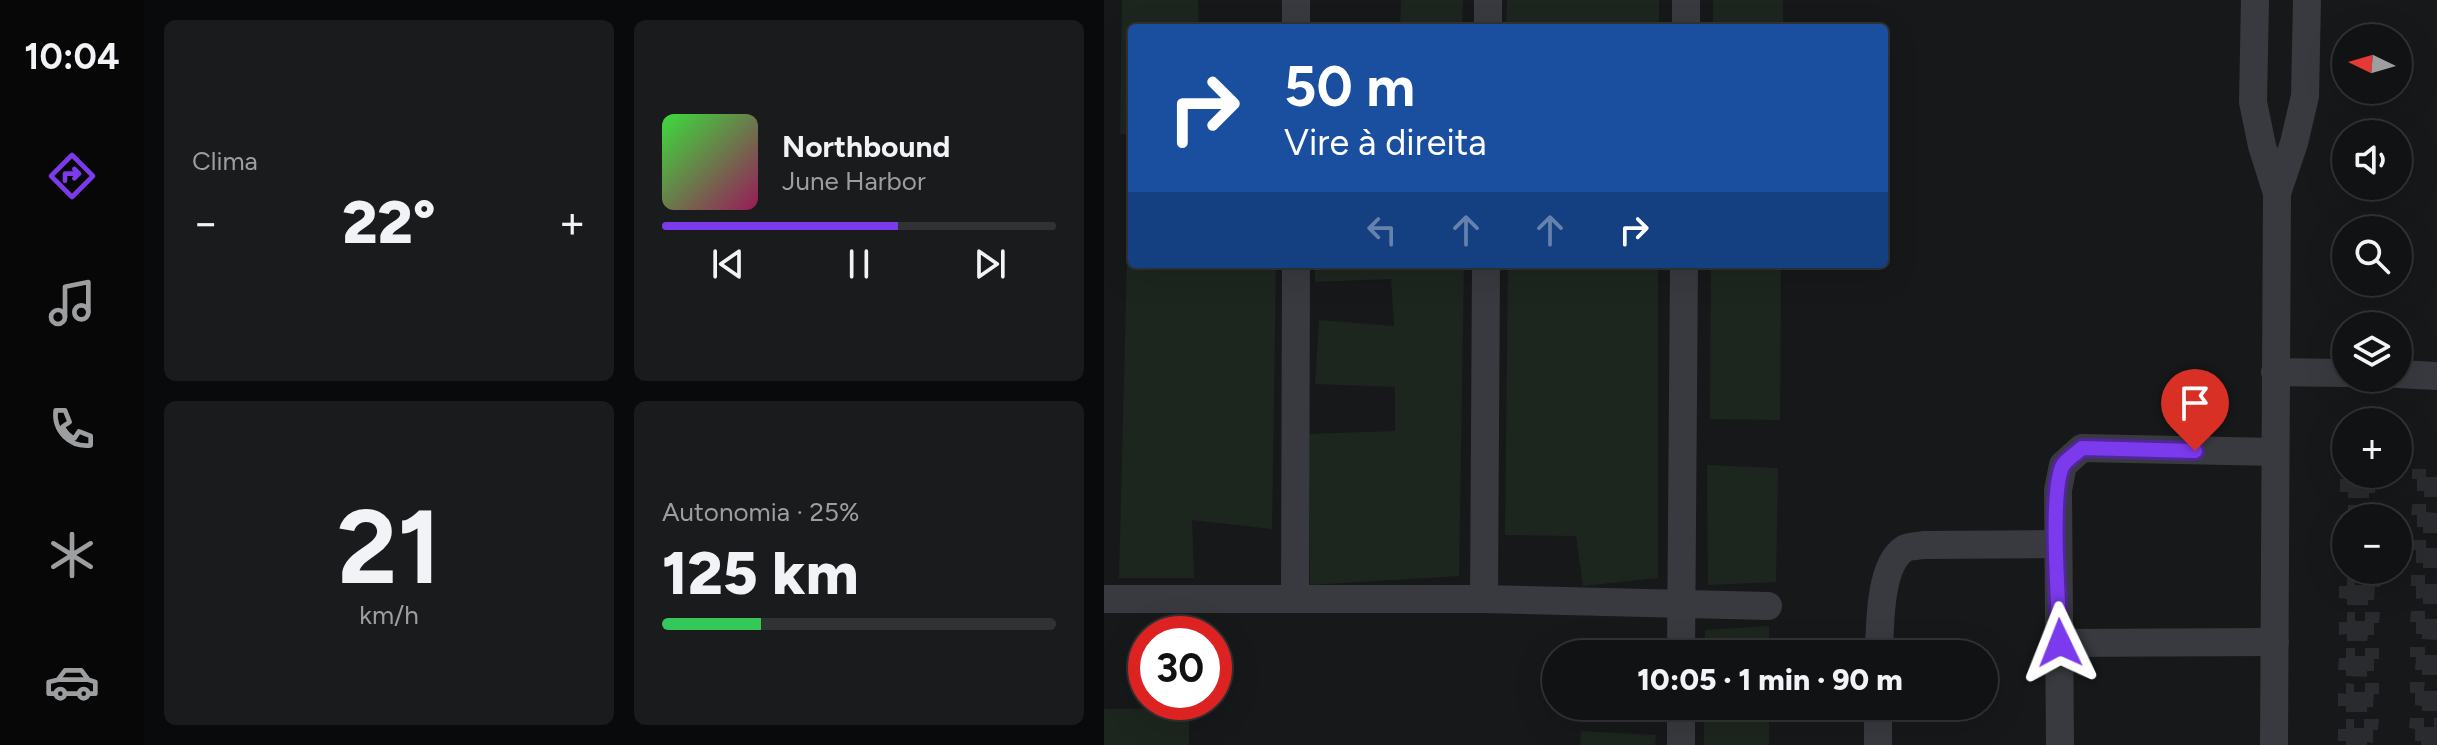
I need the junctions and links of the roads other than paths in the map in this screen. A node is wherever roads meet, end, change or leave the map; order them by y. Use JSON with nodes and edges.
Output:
{"nodes":[{"id":1,"x":1296,"y":0,"type":"edge"},
{"id":2,"x":1488,"y":0,"type":"edge"},
{"id":3,"x":1686,"y":0,"type":"edge"},
{"id":4,"x":2255,"y":0,"type":"edge"},
{"id":5,"x":2307,"y":0,"type":"edge"},
{"id":6,"x":1296,"y":24,"type":"edge"},
{"id":7,"x":1488,"y":24,"type":"edge"},
{"id":8,"x":1686,"y":24,"type":"edge"},
{"id":9,"x":2253,"y":102,"type":"junction"},
{"id":10,"x":2303,"y":106,"type":"junction"},
{"id":11,"x":2277,"y":193,"type":"junction"},
{"id":12,"x":1296,"y":268,"type":"edge"},
{"id":13,"x":1486,"y":268,"type":"edge"},
{"id":14,"x":1684,"y":268,"type":"edge"},
{"id":15,"x":2275,"y":372,"type":"junction"},
{"id":16,"x":2332,"y":373,"type":"edge"},
{"id":17,"x":2412,"y":375,"type":"edge"},
{"id":18,"x":2437,"y":376,"type":"edge"},
{"id":19,"x":2275,"y":452,"type":"junction"},
{"id":20,"x":2057,"y":544,"type":"junction"},
{"id":21,"x":1295,"y":598,"type":"junction"},
{"id":22,"x":1104,"y":599,"type":"edge"},
{"id":23,"x":1484,"y":599,"type":"junction"},
{"id":24,"x":1681,"y":604,"type":"junction"},
{"id":25,"x":1768,"y":606,"type":"dead end"},
{"id":26,"x":1681,"y":640,"type":"edge"},
{"id":27,"x":1879,"y":640,"type":"edge"},
{"id":28,"x":2275,"y":642,"type":"junction"},
{"id":29,"x":2060,"y":643,"type":"junction"},
{"id":30,"x":1681,"y":720,"type":"edge"},
{"id":31,"x":1878,"y":720,"type":"edge"},
{"id":32,"x":1681,"y":745,"type":"edge"},
{"id":33,"x":1878,"y":745,"type":"edge"},
{"id":34,"x":2060,"y":745,"type":"edge"},
{"id":35,"x":2274,"y":745,"type":"edge"}],
"edges":[{"from":1,"to":6,"type":"street"},
{"from":2,"to":7,"type":"street"},
{"from":3,"to":8,"type":"street"},
{"from":4,"to":9,"type":"street"},
{"from":5,"to":10,"type":"street"},
{"from":9,"to":10,"type":"street"},
{"from":9,"to":11,"type":"street"},
{"from":10,"to":11,"type":"street"},
{"from":11,"to":15,"type":"street"},
{"from":12,"to":21,"type":"street"},
{"from":13,"to":23,"type":"street"},
{"from":14,"to":24,"type":"street"},
{"from":15,"to":16,"type":"street"},
{"from":15,"to":19,"type":"street"},
{"from":17,"to":18,"type":"street"},
{"from":19,"to":20,"type":"street"},
{"from":19,"to":28,"type":"street"},
{"from":20,"to":27,"type":"street"},
{"from":20,"to":29,"type":"street"},
{"from":21,"to":22,"type":"street"},
{"from":21,"to":23,"type":"street"},
{"from":23,"to":24,"type":"street"},
{"from":24,"to":25,"type":"street"},
{"from":24,"to":26,"type":"street"},
{"from":28,"to":29,"type":"street"},
{"from":28,"to":35,"type":"street"},
{"from":29,"to":34,"type":"street"},
{"from":30,"to":32,"type":"street"},
{"from":31,"to":33,"type":"street"}]}
